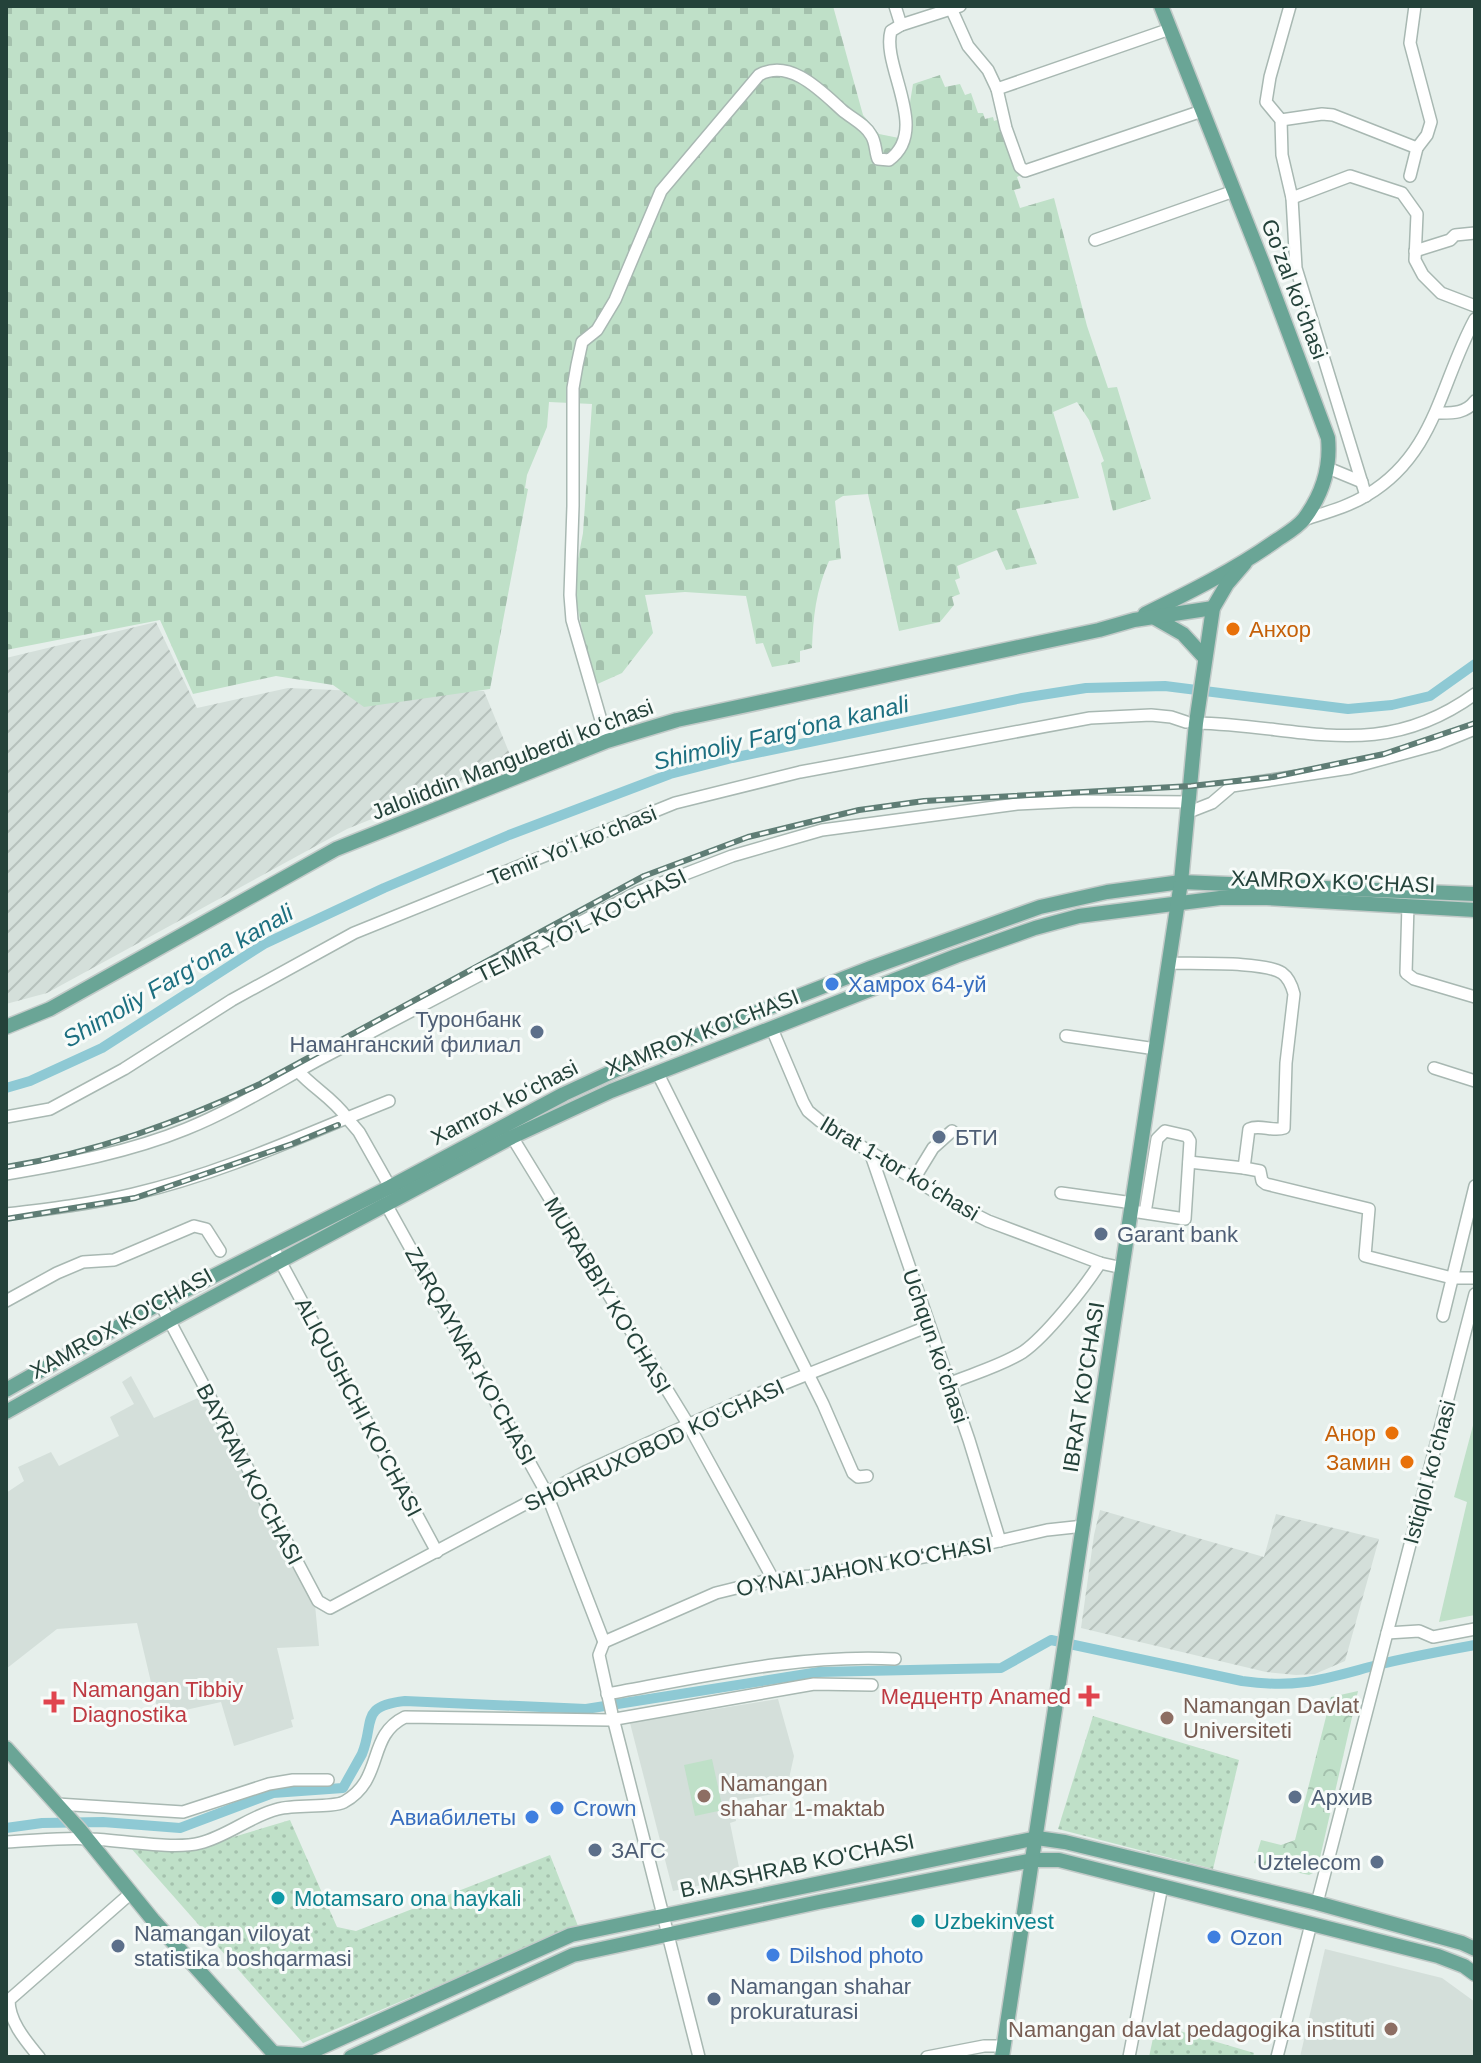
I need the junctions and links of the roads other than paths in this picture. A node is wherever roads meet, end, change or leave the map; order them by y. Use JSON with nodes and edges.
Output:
{"nodes":[{"id":1,"x":895,"y":6,"type":"edge"},
{"id":2,"x":1161,"y":6,"type":"edge"},
{"id":3,"x":1290,"y":6,"type":"edge"},
{"id":4,"x":1415,"y":6,"type":"edge"},
{"id":5,"x":954,"y":7,"type":"edge"},
{"id":6,"x":901,"y":25,"type":"junction"},
{"id":7,"x":1170,"y":29,"type":"junction"},
{"id":8,"x":997,"y":89,"type":"junction"},
{"id":9,"x":1202,"y":111,"type":"junction"},
{"id":10,"x":1281,"y":120,"type":"junction"},
{"id":11,"x":1417,"y":148,"type":"junction"},
{"id":12,"x":1410,"y":176,"type":"dead end"},
{"id":13,"x":1234,"y":191,"type":"junction"},
{"id":14,"x":1292,"y":198,"type":"junction"},
{"id":15,"x":1475,"y":233,"type":"edge"},
{"id":16,"x":1095,"y":240,"type":"dead end"},
{"id":17,"x":1415,"y":251,"type":"junction"},
{"id":18,"x":1475,"y":306,"type":"edge"},
{"id":19,"x":1475,"y":319,"type":"edge"},
{"id":20,"x":1475,"y":401,"type":"edge"},
{"id":21,"x":1437,"y":413,"type":"junction"},
{"id":22,"x":1328,"y":468,"type":"junction"},
{"id":23,"x":1362,"y":482,"type":"junction"},
{"id":24,"x":1366,"y":496,"type":"junction"},
{"id":25,"x":1303,"y":521,"type":"junction"},
{"id":26,"x":1245,"y":563,"type":"junction"},
{"id":27,"x":1213,"y":608,"type":"junction"},
{"id":28,"x":1155,"y":618,"type":"junction"},
{"id":29,"x":1134,"y":620,"type":"junction"},
{"id":30,"x":1204,"y":664,"type":"junction"},
{"id":31,"x":1475,"y":694,"type":"edge"},
{"id":32,"x":1191,"y":722,"type":"junction"},
{"id":33,"x":1475,"y":729,"type":"edge"},
{"id":34,"x":607,"y":741,"type":"junction"},
{"id":35,"x":1189,"y":807,"type":"junction"},
{"id":36,"x":1181,"y":882,"type":"junction"},
{"id":37,"x":1475,"y":894,"type":"edge"},
{"id":38,"x":1178,"y":902,"type":"junction"},
{"id":39,"x":1408,"y":905,"type":"junction"},
{"id":40,"x":1475,"y":910,"type":"edge"},
{"id":41,"x":1169,"y":963,"type":"junction"},
{"id":42,"x":1475,"y":997,"type":"edge"},
{"id":43,"x":732,"y":1023,"type":"junction"},
{"id":44,"x":6,"y":1027,"type":"edge"},
{"id":45,"x":772,"y":1029,"type":"junction"},
{"id":46,"x":1066,"y":1036,"type":"dead end"},
{"id":47,"x":739,"y":1042,"type":"junction"},
{"id":48,"x":1156,"y":1049,"type":"junction"},
{"id":49,"x":1434,"y":1068,"type":"dead end"},
{"id":50,"x":298,"y":1071,"type":"junction"},
{"id":51,"x":658,"y":1074,"type":"junction"},
{"id":52,"x":1475,"y":1081,"type":"edge"},
{"id":53,"x":389,"y":1101,"type":"dead end"},
{"id":54,"x":6,"y":1117,"type":"edge"},
{"id":55,"x":347,"y":1118,"type":"junction"},
{"id":56,"x":952,"y":1131,"type":"dead end"},
{"id":57,"x":512,"y":1137,"type":"junction"},
{"id":58,"x":870,"y":1151,"type":"junction"},
{"id":59,"x":1189,"y":1162,"type":"junction"},
{"id":60,"x":1244,"y":1168,"type":"junction"},
{"id":61,"x":6,"y":1174,"type":"edge"},
{"id":62,"x":914,"y":1179,"type":"junction"},
{"id":63,"x":1475,"y":1186,"type":"edge"},
{"id":64,"x":390,"y":1187,"type":"junction"},
{"id":65,"x":1061,"y":1193,"type":"dead end"},
{"id":66,"x":387,"y":1206,"type":"junction"},
{"id":67,"x":1136,"y":1209,"type":"junction"},
{"id":68,"x":6,"y":1214,"type":"edge"},
{"id":69,"x":272,"y":1246,"type":"junction"},
{"id":70,"x":220,"y":1251,"type":"dead end"},
{"id":71,"x":280,"y":1261,"type":"junction"},
{"id":72,"x":1100,"y":1263,"type":"junction"},
{"id":73,"x":1123,"y":1268,"type":"junction"},
{"id":74,"x":1452,"y":1278,"type":"junction"},
{"id":75,"x":1475,"y":1278,"type":"edge"},
{"id":76,"x":1475,"y":1294,"type":"edge"},
{"id":77,"x":6,"y":1301,"type":"edge"},
{"id":78,"x":160,"y":1303,"type":"junction"},
{"id":79,"x":1443,"y":1316,"type":"dead end"},
{"id":80,"x":170,"y":1320,"type":"junction"},
{"id":81,"x":929,"y":1326,"type":"junction"},
{"id":82,"x":807,"y":1375,"type":"junction"},
{"id":83,"x":948,"y":1384,"type":"junction"},
{"id":84,"x":6,"y":1390,"type":"edge"},
{"id":85,"x":6,"y":1412,"type":"edge"},
{"id":86,"x":688,"y":1424,"type":"junction"},
{"id":87,"x":867,"y":1476,"type":"dead end"},
{"id":88,"x":546,"y":1492,"type":"junction"},
{"id":89,"x":1084,"y":1526,"type":"junction"},
{"id":90,"x":1000,"y":1541,"type":"junction"},
{"id":91,"x":437,"y":1552,"type":"junction"},
{"id":92,"x":773,"y":1579,"type":"junction"},
{"id":93,"x":343,"y":1602,"type":"joint"},
{"id":94,"x":1475,"y":1629,"type":"edge"},
{"id":95,"x":1387,"y":1633,"type":"junction"},
{"id":96,"x":604,"y":1642,"type":"junction"},
{"id":97,"x":895,"y":1659,"type":"dead end"},
{"id":98,"x":872,"y":1685,"type":"dead end"},
{"id":99,"x":608,"y":1695,"type":"junction"},
{"id":100,"x":613,"y":1717,"type":"junction"},
{"id":101,"x":6,"y":1748,"type":"edge"},
{"id":102,"x":328,"y":1780,"type":"dead end"},
{"id":103,"x":60,"y":1808,"type":"junction"},
{"id":104,"x":83,"y":1834,"type":"junction"},
{"id":105,"x":1037,"y":1838,"type":"junction"},
{"id":106,"x":6,"y":1842,"type":"edge"},
{"id":107,"x":1033,"y":1860,"type":"junction"},
{"id":108,"x":1162,"y":1886,"type":"junction"},
{"id":109,"x":131,"y":1893,"type":"junction"},
{"id":110,"x":1317,"y":1903,"type":"junction"},
{"id":111,"x":663,"y":1915,"type":"junction"},
{"id":112,"x":1311,"y":1924,"type":"junction"},
{"id":113,"x":667,"y":1934,"type":"junction"},
{"id":114,"x":1475,"y":1949,"type":"edge"},
{"id":115,"x":1475,"y":1974,"type":"edge"},
{"id":116,"x":1003,"y":2052,"type":"edge"},
{"id":117,"x":275,"y":2055,"type":"edge"},
{"id":118,"x":303,"y":2056,"type":"edge"},
{"id":119,"x":39,"y":2057,"type":"edge"},
{"id":120,"x":351,"y":2057,"type":"edge"},
{"id":121,"x":699,"y":2057,"type":"edge"},
{"id":122,"x":927,"y":2057,"type":"edge"},
{"id":123,"x":1129,"y":2057,"type":"edge"},
{"id":124,"x":1277,"y":2057,"type":"edge"}],
"edges":[{"from":1,"to":6,"type":"street"},
{"from":2,"to":7,"type":"main road","name":"Goʻzal koʻchasi"},
{"from":3,"to":10,"type":"street"},
{"from":4,"to":11,"type":"street"},
{"from":5,"to":6,"type":"street"},
{"from":5,"to":8,"type":"street"},
{"from":6,"to":34,"type":"street"},
{"from":7,"to":8,"type":"street"},
{"from":7,"to":9,"type":"main road","name":"Goʻzal koʻchasi"},
{"from":8,"to":9,"type":"street"},
{"from":9,"to":13,"type":"main road","name":"Goʻzal koʻchasi"},
{"from":10,"to":11,"type":"street"},
{"from":10,"to":14,"type":"street"},
{"from":11,"to":12,"type":"street"},
{"from":13,"to":16,"type":"street"},
{"from":13,"to":22,"type":"main road","name":"Goʻzal koʻchasi"},
{"from":14,"to":17,"type":"street"},
{"from":14,"to":23,"type":"street"},
{"from":15,"to":17,"type":"street"},
{"from":17,"to":18,"type":"street"},
{"from":19,"to":21,"type":"street"},
{"from":20,"to":21,"type":"street"},
{"from":21,"to":24,"type":"street"},
{"from":22,"to":23,"type":"street"},
{"from":22,"to":25,"type":"main road","name":"Goʻzal koʻchasi"},
{"from":23,"to":24,"type":"street"},
{"from":24,"to":25,"type":"street"},
{"from":25,"to":26,"type":"main road","name":"Goʻzal koʻchasi"},
{"from":26,"to":27,"type":"main road"},
{"from":26,"to":29,"type":"main road"},
{"from":27,"to":28,"type":"main road","name":"Jaloliddin Manguberdi koʻchasi"},
{"from":27,"to":30,"type":"main road","name":"IBRAT KO'CHASI"},
{"from":28,"to":29,"type":"main road","name":"Jaloliddin Manguberdi koʻchasi"},
{"from":28,"to":30,"type":"main road"},
{"from":29,"to":34,"type":"main road","name":"Jaloliddin Manguberdi koʻchasi"},
{"from":30,"to":32,"type":"main road","name":"IBRAT KO'CHASI"},
{"from":31,"to":32,"type":"street","name":"Temir Yoʻl koʻchasi"},
{"from":32,"to":35,"type":"main road","name":"IBRAT KO'CHASI"},
{"from":32,"to":54,"type":"street","name":"Temir Yoʻl koʻchasi"},
{"from":33,"to":35,"type":"street"},
{"from":34,"to":44,"type":"main road","name":"Jaloliddin Manguberdi koʻchasi"},
{"from":35,"to":36,"type":"main road","name":"IBRAT KO'CHASI"},
{"from":35,"to":50,"type":"street","name":"TEMIR YO'L KO'CHASI"},
{"from":36,"to":37,"type":"main road","name":"Xamrox koʻchasi"},
{"from":36,"to":38,"type":"main road","name":"IBRAT KO'CHASI"},
{"from":36,"to":43,"type":"main road","name":"Xamrox koʻchasi"},
{"from":38,"to":39,"type":"main road","name":"XAMROX KO'CHASI"},
{"from":38,"to":41,"type":"main road","name":"IBRAT KO'CHASI"},
{"from":38,"to":45,"type":"main road","name":"XAMROX KO'CHASI"},
{"from":39,"to":40,"type":"main road","name":"XAMROX KO'CHASI"},
{"from":39,"to":42,"type":"street"},
{"from":41,"to":48,"type":"main road","name":"IBRAT KO'CHASI"},
{"from":41,"to":60,"type":"street"},
{"from":43,"to":47,"type":"street"},
{"from":43,"to":64,"type":"main road","name":"Xamrox koʻchasi"},
{"from":45,"to":47,"type":"main road","name":"XAMROX KO'CHASI"},
{"from":45,"to":58,"type":"street","name":"Ibrat 1-tor koʻchasi"},
{"from":46,"to":48,"type":"street"},
{"from":47,"to":51,"type":"main road","name":"XAMROX KO'CHASI"},
{"from":48,"to":67,"type":"main road","name":"IBRAT KO'CHASI"},
{"from":49,"to":52,"type":"street"},
{"from":50,"to":55,"type":"street"},
{"from":50,"to":61,"type":"street","name":"TEMIR YO'L KO'CHASI"},
{"from":51,"to":57,"type":"main road","name":"XAMROX KO'CHASI"},
{"from":51,"to":82,"type":"street"},
{"from":53,"to":55,"type":"street"},
{"from":55,"to":64,"type":"street"},
{"from":55,"to":68,"type":"street"},
{"from":56,"to":62,"type":"street"},
{"from":57,"to":66,"type":"main road","name":"XAMROX KO'CHASI"},
{"from":57,"to":86,"type":"street","name":"MURABBIY KO‘CHASI"},
{"from":58,"to":62,"type":"street","name":"Ibrat 1-tor koʻchasi"},
{"from":58,"to":81,"type":"street","name":"Uchqun koʻchasi"},
{"from":59,"to":60,"type":"street"},
{"from":59,"to":67,"type":"street"},
{"from":59,"to":67,"type":"street"},
{"from":60,"to":74,"type":"street"},
{"from":62,"to":72,"type":"street","name":"Ibrat 1-tor koʻchasi"},
{"from":63,"to":74,"type":"street"},
{"from":64,"to":66,"type":"street"},
{"from":64,"to":69,"type":"main road","name":"Xamrox koʻchasi"},
{"from":65,"to":67,"type":"street"},
{"from":66,"to":71,"type":"main road","name":"XAMROX KO'CHASI"},
{"from":66,"to":88,"type":"street","name":"ZARQAYNAR KO‘CHASI"},
{"from":67,"to":73,"type":"main road","name":"IBRAT KO'CHASI"},
{"from":69,"to":71,"type":"street","name":"ALIQUSHCHI KO‘CHASI"},
{"from":69,"to":78,"type":"main road","name":"Xamrox koʻchasi"},
{"from":70,"to":77,"type":"street"},
{"from":71,"to":80,"type":"main road","name":"XAMROX KO'CHASI"},
{"from":71,"to":91,"type":"street","name":"ALIQUSHCHI KO‘CHASI"},
{"from":72,"to":73,"type":"street","name":"Ibrat 1-tor koʻchasi"},
{"from":72,"to":83,"type":"street"},
{"from":73,"to":89,"type":"main road","name":"IBRAT KO'CHASI"},
{"from":74,"to":75,"type":"street"},
{"from":74,"to":79,"type":"street"},
{"from":76,"to":95,"type":"street","name":"Istiqlol koʻchasi"},
{"from":78,"to":80,"type":"street"},
{"from":78,"to":84,"type":"main road","name":"Xamrox koʻchasi"},
{"from":80,"to":85,"type":"main road","name":"XAMROX KO'CHASI"},
{"from":80,"to":93,"type":"street","name":"BAYRAM KO‘CHASI"},
{"from":81,"to":82,"type":"street","name":"SHOHRUXOBOD KO'CHASI"},
{"from":81,"to":83,"type":"street","name":"Uchqun koʻchasi"},
{"from":82,"to":86,"type":"street","name":"SHOHRUXOBOD KO'CHASI"},
{"from":82,"to":87,"type":"street"},
{"from":83,"to":90,"type":"street","name":"Uchqun koʻchasi"},
{"from":86,"to":88,"type":"street","name":"SHOHRUXOBOD KO'CHASI"},
{"from":86,"to":92,"type":"street","name":"MURABBIY KO‘CHASI"},
{"from":88,"to":91,"type":"street","name":"SHOHRUXOBOD KO'CHASI"},
{"from":88,"to":96,"type":"street","name":"ZARQAYNAR KO‘CHASI"},
{"from":89,"to":90,"type":"street","name":"OYNAI JAHON KO‘CHASI"},
{"from":89,"to":105,"type":"main road","name":"IBRAT KO'CHASI"},
{"from":90,"to":92,"type":"street","name":"OYNAI JAHON KO‘CHASI"},
{"from":91,"to":93,"type":"street","name":"SHOHRUXOBOD KO'CHASI"},
{"from":92,"to":96,"type":"street","name":"OYNAI JAHON KO‘CHASI"},
{"from":94,"to":95,"type":"street"},
{"from":95,"to":110,"type":"street","name":"Istiqlol koʻchasi"},
{"from":96,"to":99,"type":"street"},
{"from":97,"to":99,"type":"street"},
{"from":98,"to":100,"type":"street"},
{"from":99,"to":100,"type":"street"},
{"from":100,"to":104,"type":"street"},
{"from":100,"to":111,"type":"street"},
{"from":101,"to":103,"type":"main road"},
{"from":102,"to":103,"type":"street"},
{"from":103,"to":104,"type":"main road"},
{"from":104,"to":106,"type":"street"},
{"from":104,"to":109,"type":"main road"},
{"from":105,"to":107,"type":"main road","name":"IBRAT KO'CHASI"},
{"from":105,"to":110,"type":"main road","name":"B.MASHRAB KO'CHASI"},
{"from":105,"to":111,"type":"main road","name":"B.MASHRAB KO'CHASI"},
{"from":107,"to":108,"type":"main road","name":"B.MASHRAB KO'CHASI"},
{"from":107,"to":113,"type":"main road","name":"B.MASHRAB KO'CHASI"},
{"from":107,"to":116,"type":"main road","name":"IBRAT KO'CHASI"},
{"from":108,"to":112,"type":"main road","name":"B.MASHRAB KO'CHASI"},
{"from":108,"to":123,"type":"street"},
{"from":109,"to":117,"type":"main road"},
{"from":109,"to":119,"type":"street"},
{"from":110,"to":112,"type":"main road"},
{"from":110,"to":114,"type":"main road","name":"B.MASHRAB KO'CHASI"},
{"from":111,"to":113,"type":"street"},
{"from":111,"to":118,"type":"main road","name":"B.MASHRAB KO'CHASI"},
{"from":112,"to":115,"type":"main road","name":"B.MASHRAB KO'CHASI"},
{"from":112,"to":124,"type":"street"},
{"from":113,"to":120,"type":"main road","name":"B.MASHRAB KO'CHASI"},
{"from":113,"to":121,"type":"street"},
{"from":116,"to":122,"type":"street"},
{"from":117,"to":118,"type":"main road"}]}
